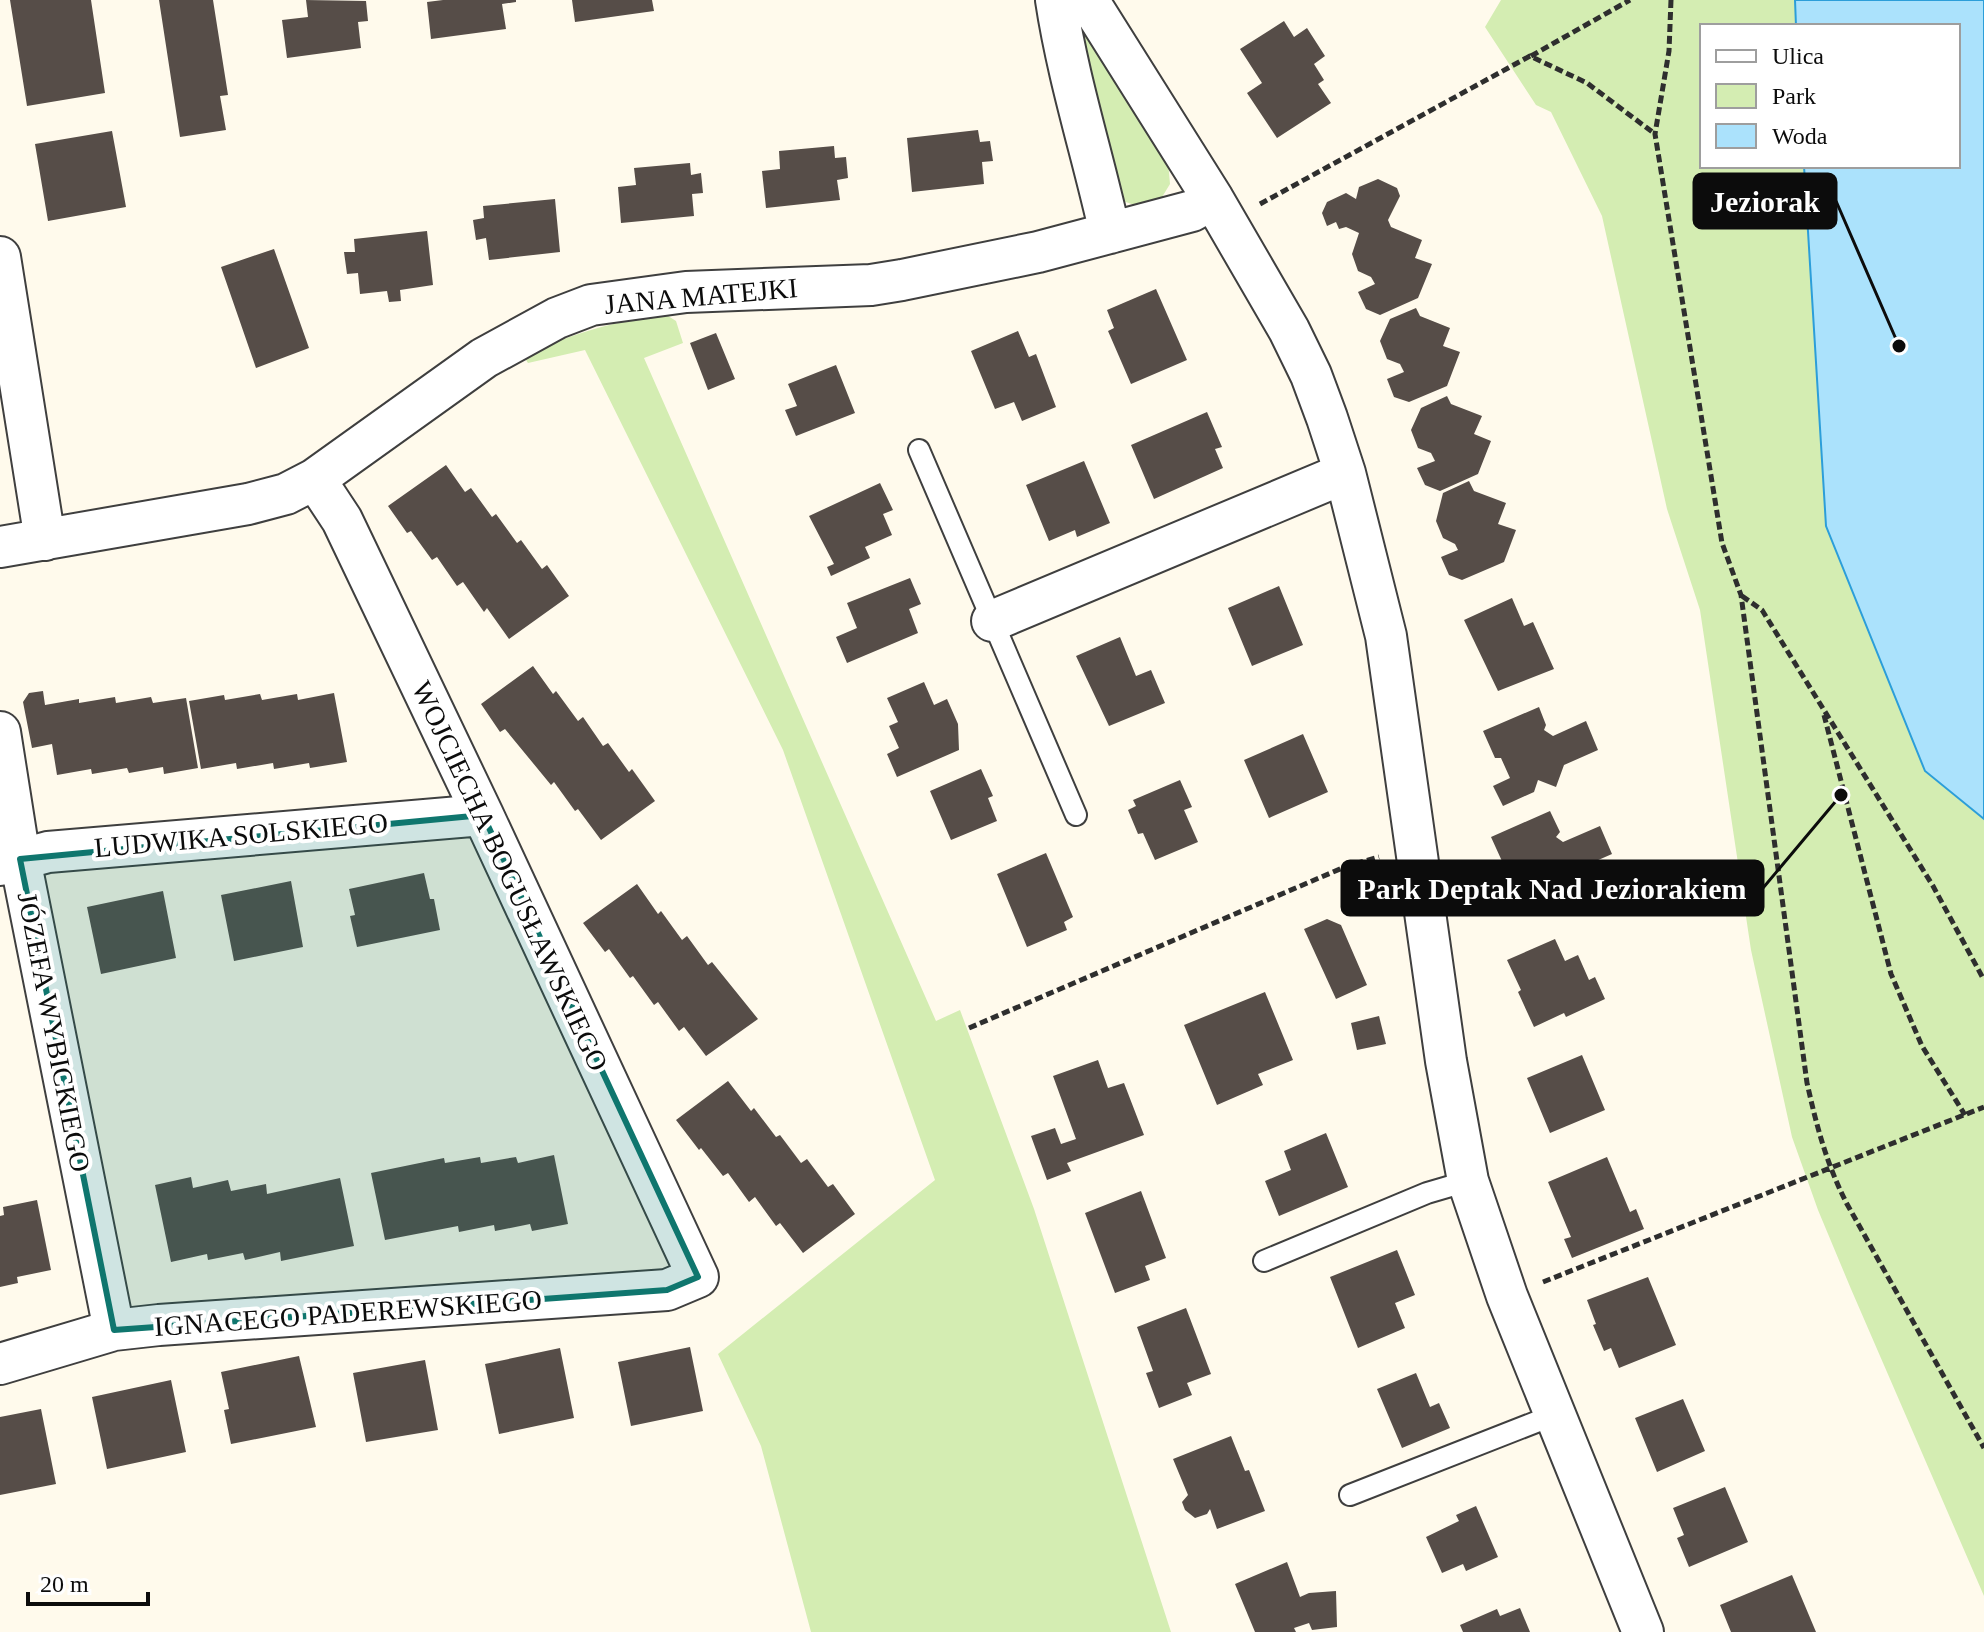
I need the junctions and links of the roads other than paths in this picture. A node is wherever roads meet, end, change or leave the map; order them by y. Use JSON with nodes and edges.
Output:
{"nodes":[{"id":1,"x":1056,"y":0,"type":"edge"},
{"id":2,"x":1088,"y":0,"type":"edge"},
{"id":3,"x":1220,"y":210,"type":"junction"},
{"id":4,"x":1110,"y":233,"type":"junction"},
{"id":5,"x":0,"y":257,"type":"edge"},
{"id":6,"x":919,"y":450,"type":"dead end"},
{"id":7,"x":1345,"y":473,"type":"junction"},
{"id":8,"x":315,"y":479,"type":"junction"},
{"id":9,"x":45,"y":540,"type":"junction"},
{"id":10,"x":0,"y":547,"type":"edge"},
{"id":11,"x":992,"y":621,"type":"junction"},
{"id":12,"x":0,"y":732,"type":"edge"},
{"id":13,"x":483,"y":815,"type":"junction"},
{"id":14,"x":1076,"y":815,"type":"dead end"},
{"id":15,"x":10,"y":862,"type":"edge"},
{"id":16,"x":1468,"y":1181,"type":"junction"},
{"id":17,"x":1264,"y":1261,"type":"dead end"},
{"id":18,"x":698,"y":1277,"type":"joint"},
{"id":19,"x":114,"y":1330,"type":"junction"},
{"id":20,"x":0,"y":1364,"type":"edge"},
{"id":21,"x":1554,"y":1415,"type":"junction"},
{"id":22,"x":1350,"y":1495,"type":"dead end"},
{"id":23,"x":1643,"y":1632,"type":"edge"}],
"edges":[{"from":1,"to":4,"type":"street"},
{"from":2,"to":3,"type":"street"},
{"from":3,"to":4,"type":"street","name":"JANA MATEJKI"},
{"from":3,"to":7,"type":"street"},
{"from":4,"to":8,"type":"street","name":"JANA MATEJKI"},
{"from":5,"to":9,"type":"street"},
{"from":6,"to":11,"type":"lane"},
{"from":7,"to":11,"type":"street"},
{"from":7,"to":16,"type":"street"},
{"from":8,"to":9,"type":"street","name":"JANA MATEJKI"},
{"from":8,"to":13,"type":"street","name":"WOJCIECHA BOGUSŁAWSKIEGO"},
{"from":9,"to":10,"type":"street","name":"JANA MATEJKI"},
{"from":11,"to":14,"type":"lane"},
{"from":12,"to":15,"type":"street","name":"JÓZEFA WYBICKIEGO"},
{"from":13,"to":15,"type":"street","name":"LUDWIKA SOLSKIEGO"},
{"from":13,"to":18,"type":"street","name":"WOJCIECHA BOGUSŁAWSKIEGO"},
{"from":15,"to":19,"type":"street","name":"JÓZEFA WYBICKIEGO"},
{"from":16,"to":17,"type":"lane"},
{"from":16,"to":21,"type":"street"},
{"from":18,"to":19,"type":"street","name":"IGNACEGO PADEREWSKIEGO"},
{"from":19,"to":20,"type":"street","name":"IGNACEGO PADEREWSKIEGO"},
{"from":21,"to":22,"type":"lane"},
{"from":21,"to":23,"type":"street"}]}
